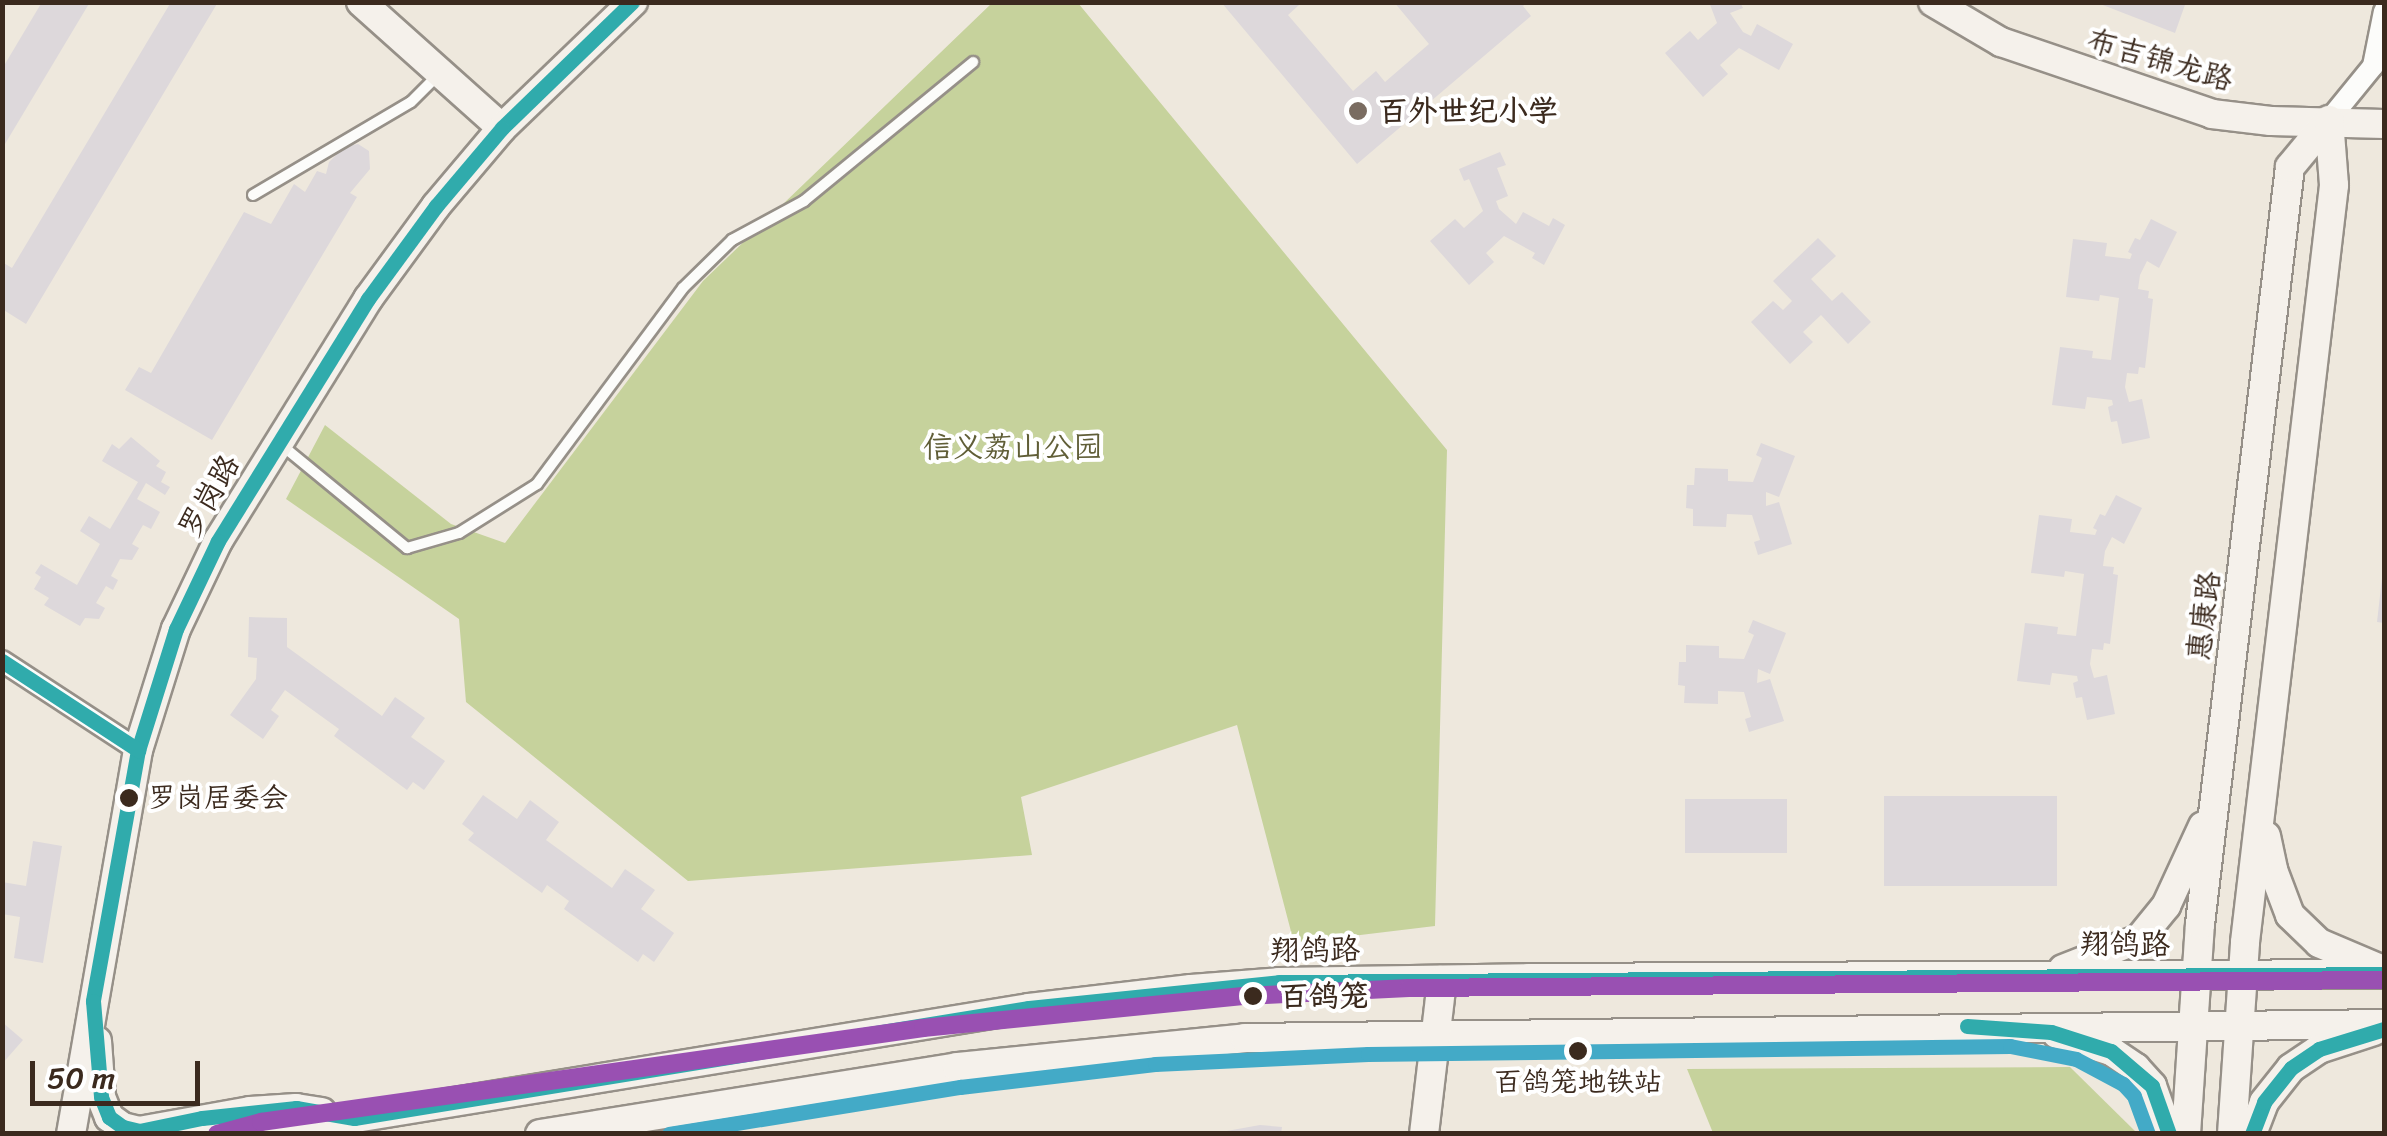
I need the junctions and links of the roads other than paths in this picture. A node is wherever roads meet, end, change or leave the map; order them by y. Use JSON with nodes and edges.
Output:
{"nodes":[{"id":1,"x":360,"y":2,"type":"edge"},
{"id":2,"x":633,"y":2,"type":"edge"},
{"id":3,"x":1932,"y":2,"type":"edge"},
{"id":4,"x":2384,"y":11,"type":"edge"},
{"id":5,"x":973,"y":62,"type":"dead end"},
{"id":6,"x":439,"y":74,"type":"junction"},
{"id":7,"x":2329,"y":120,"type":"junction"},
{"id":8,"x":2384,"y":124,"type":"edge"},
{"id":9,"x":502,"y":128,"type":"junction"},
{"id":10,"x":253,"y":195,"type":"dead end"},
{"id":11,"x":278,"y":442,"type":"junction"},
{"id":12,"x":2,"y":661,"type":"edge"},
{"id":13,"x":138,"y":750,"type":"junction"},
{"id":14,"x":2216,"y":792,"type":"junction"},
{"id":15,"x":2262,"y":798,"type":"junction"},
{"id":16,"x":2384,"y":972,"type":"edge"},
{"id":17,"x":2198,"y":976,"type":"junction"},
{"id":18,"x":2243,"y":976,"type":"junction"},
{"id":19,"x":2027,"y":977,"type":"junction"},
{"id":20,"x":1442,"y":980,"type":"junction"},
{"id":21,"x":93,"y":1001,"type":"junction"},
{"id":22,"x":2194,"y":1024,"type":"junction"},
{"id":23,"x":2240,"y":1024,"type":"junction"},
{"id":24,"x":2012,"y":1026,"type":"junction"},
{"id":25,"x":2384,"y":1026,"type":"edge"},
{"id":26,"x":1438,"y":1034,"type":"junction"},
{"id":27,"x":354,"y":1118,"type":"junction"},
{"id":28,"x":70,"y":1134,"type":"edge"},
{"id":29,"x":258,"y":1134,"type":"edge"},
{"id":30,"x":540,"y":1134,"type":"edge"},
{"id":31,"x":1424,"y":1134,"type":"edge"},
{"id":32,"x":2169,"y":1134,"type":"edge"},
{"id":33,"x":2186,"y":1134,"type":"edge"},
{"id":34,"x":2232,"y":1134,"type":"edge"},
{"id":35,"x":2252,"y":1134,"type":"edge"}],
"edges":[{"from":1,"to":6,"type":"street"},
{"from":2,"to":9,"type":"street","name":"罗岗路"},
{"from":3,"to":7,"type":"street","name":"布吉锦龙路"},
{"from":4,"to":7,"type":"street","name":"惠康路"},
{"from":5,"to":11,"type":"lane"},
{"from":6,"to":9,"type":"street"},
{"from":6,"to":10,"type":"lane"},
{"from":7,"to":8,"type":"street","name":"布吉锦龙路"},
{"from":7,"to":14,"type":"street","name":"惠康路"},
{"from":7,"to":15,"type":"street"},
{"from":9,"to":11,"type":"street","name":"罗岗路"},
{"from":11,"to":13,"type":"street","name":"罗岗路"},
{"from":12,"to":13,"type":"street"},
{"from":13,"to":21,"type":"street","name":"罗岗路"},
{"from":14,"to":17,"type":"street","name":"惠康路"},
{"from":14,"to":19,"type":"street"},
{"from":15,"to":16,"type":"street"},
{"from":15,"to":18,"type":"street"},
{"from":16,"to":18,"type":"street","name":"翔鸽路"},
{"from":17,"to":18,"type":"street","name":"翔鸽路"},
{"from":17,"to":19,"type":"street","name":"翔鸽路"},
{"from":17,"to":22,"type":"street","name":"惠康路"},
{"from":18,"to":23,"type":"street"},
{"from":19,"to":20,"type":"street","name":"翔鸽路"},
{"from":20,"to":26,"type":"street"},
{"from":20,"to":27,"type":"street","name":"翔鸽路"},
{"from":21,"to":27,"type":"street"},
{"from":21,"to":28,"type":"street","name":"罗岗路"},
{"from":22,"to":23,"type":"street"},
{"from":22,"to":24,"type":"street"},
{"from":22,"to":33,"type":"street","name":"惠康路"},
{"from":23,"to":25,"type":"street"},
{"from":23,"to":34,"type":"street"},
{"from":24,"to":26,"type":"street"},
{"from":24,"to":32,"type":"street"},
{"from":25,"to":35,"type":"street"},
{"from":26,"to":30,"type":"street"},
{"from":26,"to":31,"type":"street"},
{"from":27,"to":29,"type":"street","name":"翔鸽路"}]}
